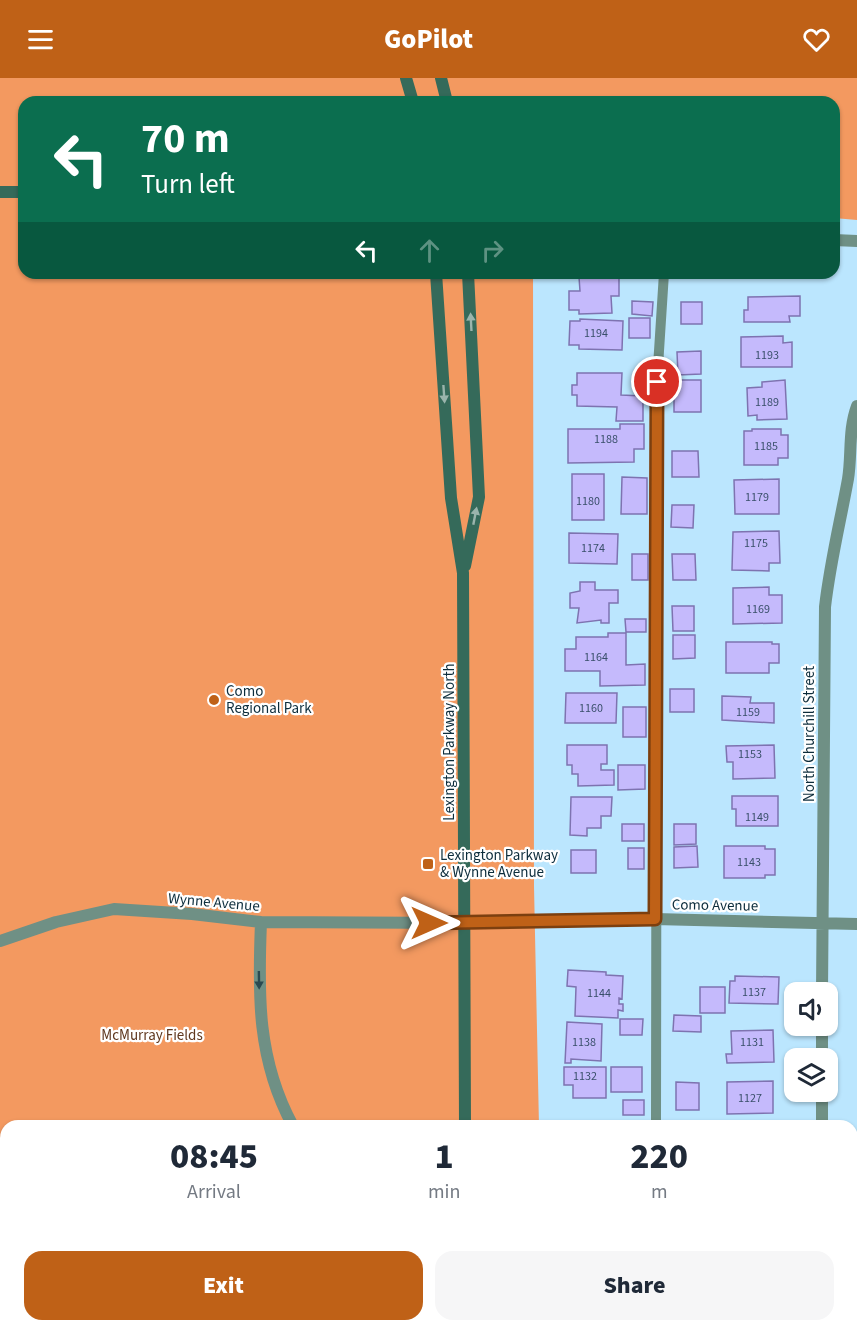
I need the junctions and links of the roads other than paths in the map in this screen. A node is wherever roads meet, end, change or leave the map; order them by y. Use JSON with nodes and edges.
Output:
{"nodes":[{"id":1,"x":406,"y":78,"type":"edge"},
{"id":2,"x":441,"y":78,"type":"edge"},
{"id":3,"x":410,"y":96,"type":"edge"},
{"id":4,"x":446,"y":96,"type":"edge"},
{"id":5,"x":0,"y":192,"type":"edge"},
{"id":6,"x":18,"y":192,"type":"edge"},
{"id":7,"x":840,"y":240,"type":"edge"},
{"id":8,"x":857,"y":241,"type":"edge"},
{"id":9,"x":435,"y":279,"type":"edge"},
{"id":10,"x":468,"y":279,"type":"edge"},
{"id":11,"x":664,"y":279,"type":"edge"},
{"id":12,"x":857,"y":406,"type":"edge"},
{"id":13,"x":857,"y":466,"type":"edge"},
{"id":14,"x":848,"y":478,"type":"junction"},
{"id":15,"x":463,"y":573,"type":"junction"},
{"id":16,"x":655,"y":919,"type":"junction"},
{"id":17,"x":261,"y":922,"type":"junction"},
{"id":18,"x":823,"y":922,"type":"junction"},
{"id":19,"x":429,"y":923,"type":"joint"},
{"id":20,"x":464,"y":923,"type":"junction"},
{"id":21,"x":857,"y":924,"type":"edge"},
{"id":22,"x":0,"y":941,"type":"edge"},
{"id":23,"x":822,"y":982,"type":"edge"},
{"id":24,"x":822,"y":1102,"type":"edge"},
{"id":25,"x":290,"y":1120,"type":"edge"},
{"id":26,"x":465,"y":1120,"type":"edge"},
{"id":27,"x":656,"y":1120,"type":"edge"},
{"id":28,"x":822,"y":1120,"type":"edge"}],
"edges":[{"from":1,"to":3,"type":"main road"},
{"from":2,"to":4,"type":"main road"},
{"from":5,"to":6,"type":"main road"},
{"from":7,"to":8,"type":"street"},
{"from":9,"to":15,"type":"main road","name":"Lexington Parkway North","one_way":true},
{"from":15,"to":10,"type":"main road","name":"Lexington Parkway North","one_way":true},
{"from":11,"to":16,"type":"lane"},
{"from":12,"to":14,"type":"street","name":"North Churchill Street"},
{"from":13,"to":14,"type":"street","name":"North Churchill Street"},
{"from":14,"to":18,"type":"street","name":"North Churchill Street"},
{"from":15,"to":20,"type":"main road","name":"Lexington Parkway North"},
{"from":16,"to":18,"type":"street","name":"Como Avenue"},
{"from":16,"to":20,"type":"street","name":"Como Avenue"},
{"from":16,"to":27,"type":"lane"},
{"from":17,"to":19,"type":"street","name":"Wynne Avenue"},
{"from":17,"to":22,"type":"street","name":"Wynne Avenue"},
{"from":17,"to":25,"type":"street","one_way":true},
{"from":18,"to":21,"type":"street","name":"Como Avenue"},
{"from":18,"to":23,"type":"street","name":"North Churchill Street"},
{"from":19,"to":20,"type":"street","name":"Como Avenue"},
{"from":20,"to":26,"type":"main road","name":"Lexington Parkway North"},
{"from":24,"to":28,"type":"street"}]}
